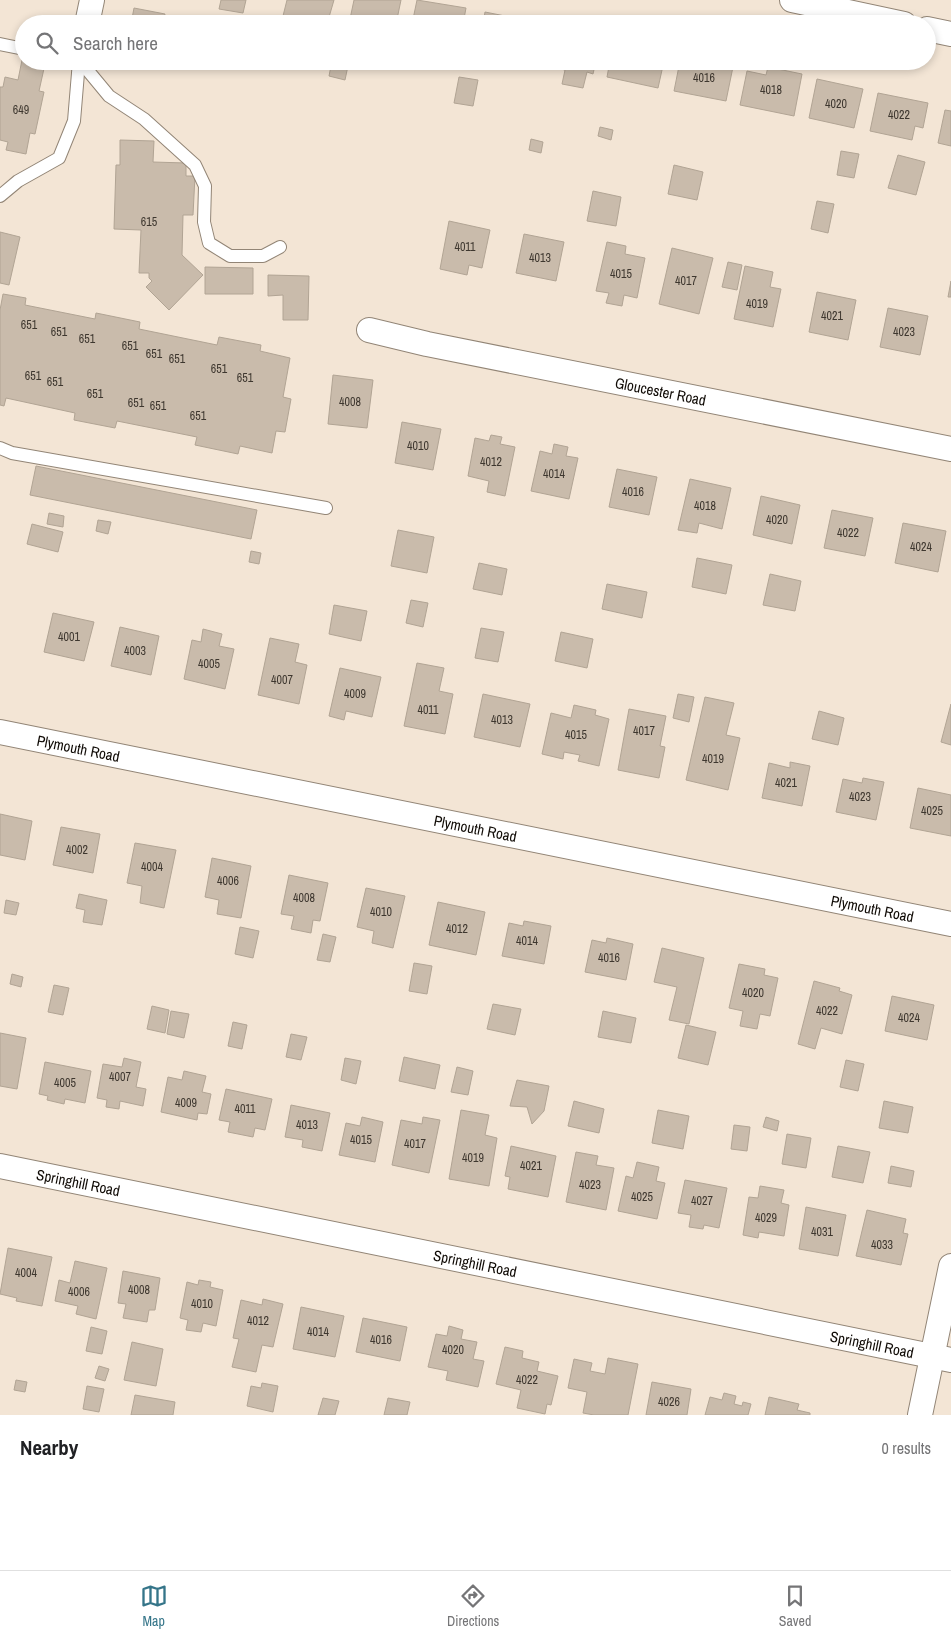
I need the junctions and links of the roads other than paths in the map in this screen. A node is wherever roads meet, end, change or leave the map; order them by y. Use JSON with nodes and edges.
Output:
{"nodes":[{"id":1,"x":92,"y":0,"type":"edge"},
{"id":2,"x":792,"y":0,"type":"edge"},
{"id":3,"x":89,"y":15,"type":"edge"},
{"id":4,"x":862,"y":15,"type":"edge"},
{"id":5,"x":936,"y":31,"type":"edge"},
{"id":6,"x":951,"y":34,"type":"edge"},
{"id":7,"x":0,"y":44,"type":"edge"},
{"id":8,"x":15,"y":47,"type":"edge"},
{"id":9,"x":78,"y":70,"type":"edge"},
{"id":10,"x":87,"y":70,"type":"edge"},
{"id":11,"x":0,"y":196,"type":"edge"},
{"id":12,"x":280,"y":247,"type":"dead end"},
{"id":13,"x":369,"y":330,"type":"dead end"},
{"id":14,"x":0,"y":448,"type":"edge"},
{"id":15,"x":951,"y":448,"type":"edge"},
{"id":16,"x":326,"y":508,"type":"dead end"},
{"id":17,"x":0,"y":732,"type":"edge"},
{"id":18,"x":951,"y":924,"type":"edge"},
{"id":19,"x":0,"y":1166,"type":"edge"},
{"id":20,"x":951,"y":1266,"type":"edge"},
{"id":21,"x":942,"y":1358,"type":"edge"},
{"id":22,"x":920,"y":1415,"type":"edge"}],
"edges":[{"from":1,"to":3,"type":"street"},
{"from":2,"to":4,"type":"street"},
{"from":5,"to":6,"type":"street"},
{"from":7,"to":8,"type":"lane"},
{"from":9,"to":11,"type":"lane"},
{"from":10,"to":12,"type":"lane"},
{"from":13,"to":15,"type":"street","name":"Gloucester Road"},
{"from":14,"to":16,"type":"lane"},
{"from":17,"to":18,"type":"street","name":"Plymouth Road"},
{"from":19,"to":21,"type":"street","name":"Springhill Road"},
{"from":20,"to":21,"type":"street"},
{"from":21,"to":22,"type":"street"}]}
